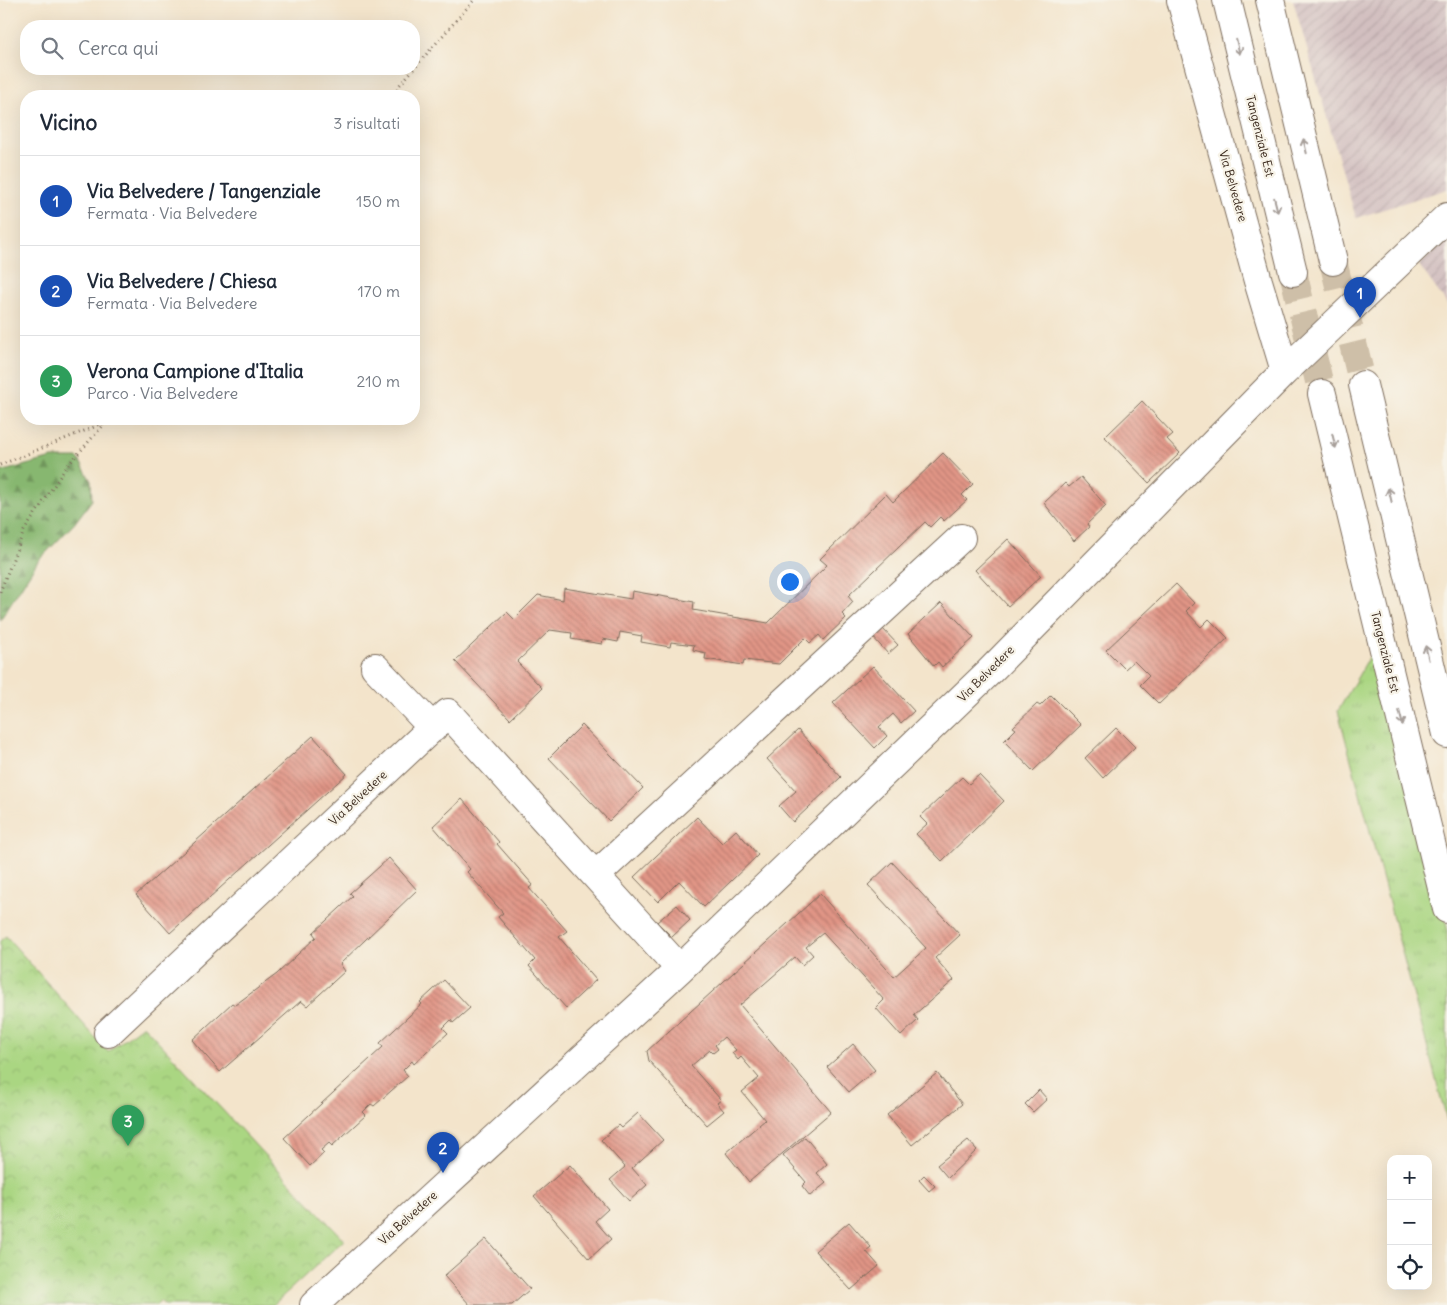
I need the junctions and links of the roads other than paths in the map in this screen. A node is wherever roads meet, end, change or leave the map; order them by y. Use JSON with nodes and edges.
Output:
{"nodes":[{"id":1,"x":1181,"y":0,"type":"edge"},
{"id":2,"x":1226,"y":0,"type":"edge"},
{"id":3,"x":1270,"y":0,"type":"edge"},
{"id":4,"x":1447,"y":217,"type":"edge"},
{"id":5,"x":1333,"y":261,"type":"tunnel mouth"},
{"id":6,"x":1292,"y":272,"type":"tunnel mouth"},
{"id":7,"x":1285,"y":371,"type":"junction"},
{"id":8,"x":1363,"y":385,"type":"tunnel mouth"},
{"id":9,"x":1322,"y":394,"type":"tunnel mouth"},
{"id":10,"x":961,"y":538,"type":"dead end"},
{"id":11,"x":376,"y":666,"type":"dead end"},
{"id":12,"x":433,"y":728,"type":"junction"},
{"id":13,"x":1447,"y":734,"type":"edge"},
{"id":14,"x":596,"y":875,"type":"junction"},
{"id":15,"x":1447,"y":909,"type":"edge"},
{"id":16,"x":680,"y":970,"type":"junction"},
{"id":17,"x":108,"y":1032,"type":"dead end"},
{"id":18,"x":314,"y":1305,"type":"edge"}],
"edges":[{"from":1,"to":7,"type":"main road","name":"Via Belvedere"},
{"from":2,"to":6,"type":"main road","name":"Tangenziale Est","one_way":true},
{"from":5,"to":3,"type":"main road","one_way":true},
{"from":4,"to":7,"type":"main road","name":"Via Belvedere"},
{"from":7,"to":16,"type":"main road","name":"Via Belvedere"},
{"from":13,"to":8,"type":"main road","one_way":true},
{"from":9,"to":15,"type":"main road","name":"Tangenziale Est","one_way":true},
{"from":10,"to":14,"type":"main road"},
{"from":11,"to":12,"type":"main road"},
{"from":12,"to":14,"type":"main road","name":"Via Belvedere"},
{"from":12,"to":17,"type":"main road","name":"Via Belvedere"},
{"from":14,"to":16,"type":"main road","name":"Via Belvedere"},
{"from":16,"to":18,"type":"main road","name":"Via Belvedere"}]}
